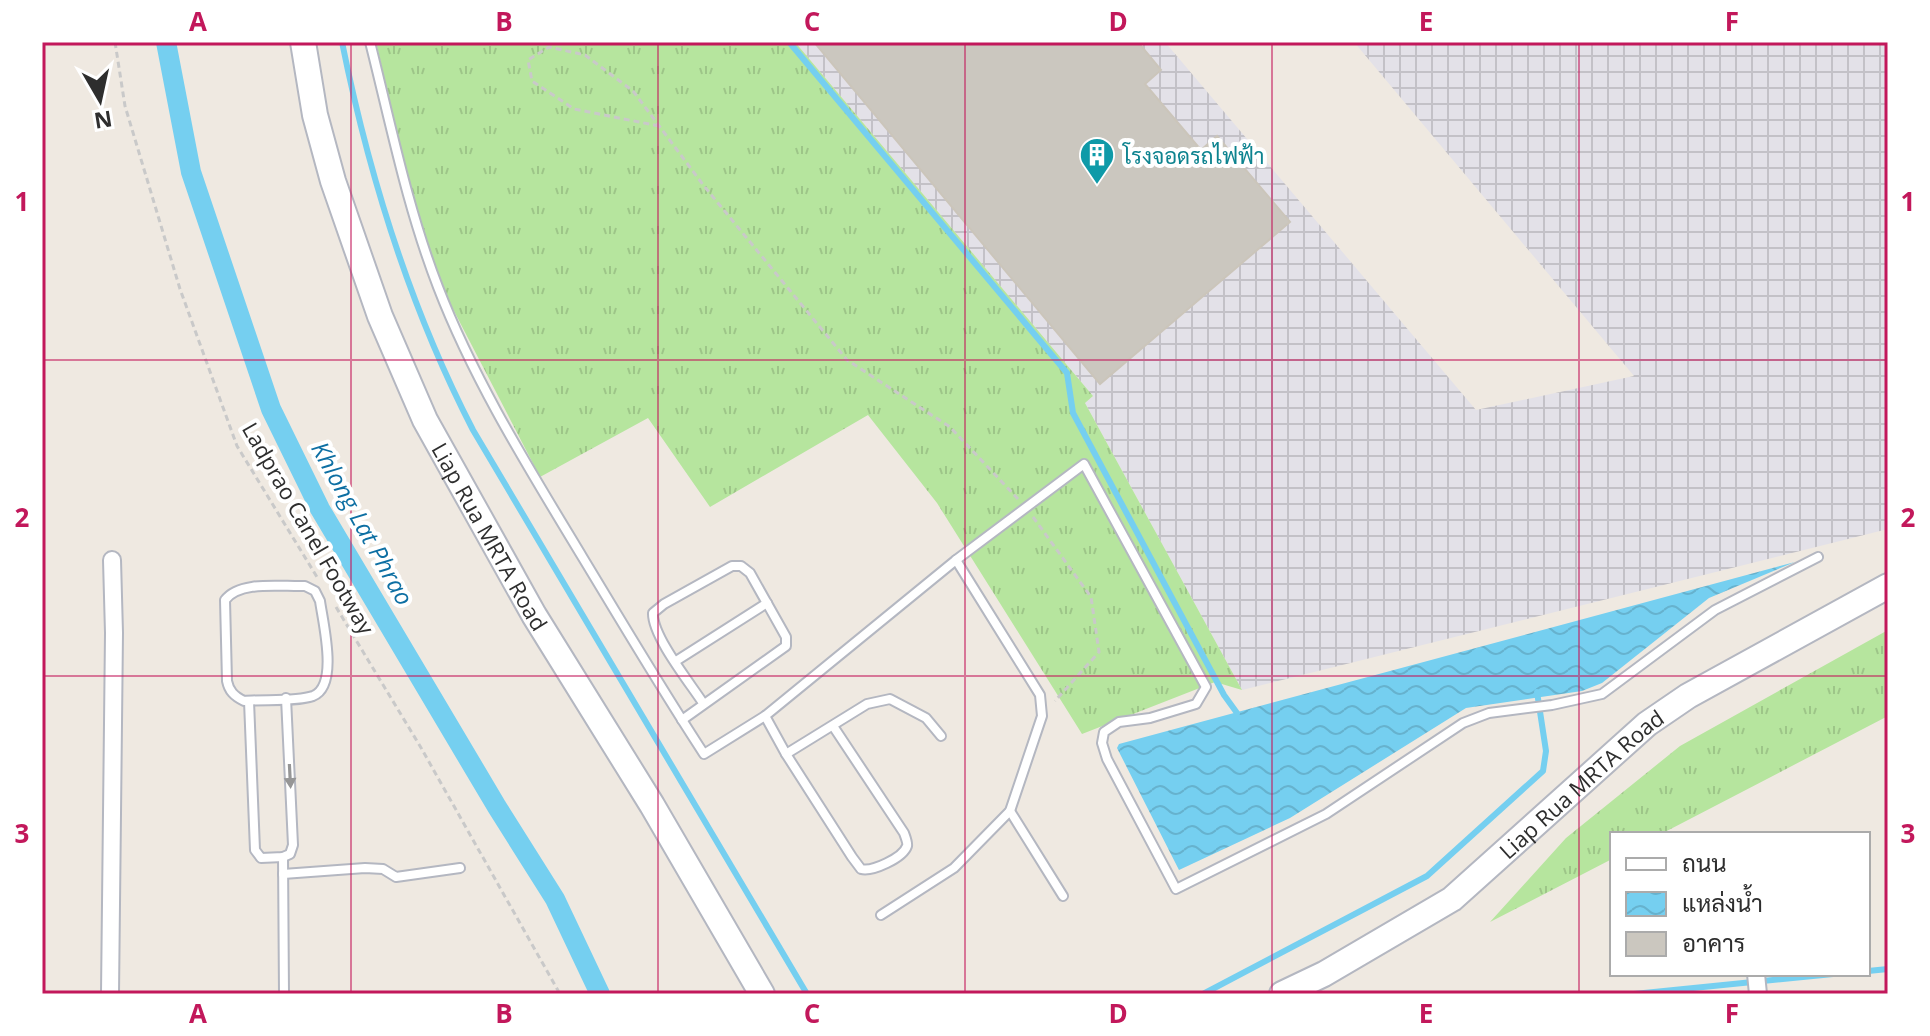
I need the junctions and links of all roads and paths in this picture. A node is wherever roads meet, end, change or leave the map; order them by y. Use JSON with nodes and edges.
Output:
{"nodes":[{"id":1,"x":115,"y":42,"type":"edge"},
{"id":2,"x":303,"y":42,"type":"edge"},
{"id":3,"x":370,"y":42,"type":"edge"},
{"id":4,"x":659,"y":126,"type":"junction"},
{"id":5,"x":1026,"y":507,"type":"junction"},
{"id":6,"x":1818,"y":557,"type":"dead end"},
{"id":7,"x":112,"y":560,"type":"dead end"},
{"id":8,"x":956,"y":560,"type":"junction"},
{"id":9,"x":320,"y":582,"type":"dead end"},
{"id":10,"x":1888,"y":586,"type":"edge"},
{"id":11,"x":329,"y":596,"type":"dead end"},
{"id":12,"x":767,"y":603,"type":"junction"},
{"id":13,"x":676,"y":661,"type":"junction"},
{"id":14,"x":286,"y":698,"type":"junction"},
{"id":15,"x":249,"y":701,"type":"junction"},
{"id":16,"x":703,"y":703,"type":"junction"},
{"id":17,"x":765,"y":716,"type":"junction"},
{"id":18,"x":1042,"y":716,"type":"junction"},
{"id":19,"x":682,"y":720,"type":"junction"},
{"id":20,"x":833,"y":726,"type":"junction"},
{"id":21,"x":941,"y":736,"type":"dead end"},
{"id":22,"x":786,"y":754,"type":"junction"},
{"id":23,"x":1010,"y":811,"type":"junction"},
{"id":24,"x":283,"y":857,"type":"junction"},
{"id":25,"x":460,"y":868,"type":"dead end"},
{"id":26,"x":283,"y":874,"type":"junction"},
{"id":27,"x":1063,"y":896,"type":"dead end"},
{"id":28,"x":881,"y":915,"type":"dead end"},
{"id":29,"x":110,"y":994,"type":"edge"},
{"id":30,"x":284,"y":994,"type":"edge"},
{"id":31,"x":560,"y":994,"type":"edge"},
{"id":32,"x":762,"y":994,"type":"edge"},
{"id":33,"x":1282,"y":994,"type":"edge"}],
"edges":[{"from":1,"to":9,"type":"path","name":"Ladprao Canel Footway"},
{"from":2,"to":32,"type":"street","name":"Liap Rua MRTA Road"},
{"from":3,"to":19,"type":"lane"},
{"from":4,"to":4,"type":"path"},
{"from":4,"to":5,"type":"path"},
{"from":5,"to":6,"type":"lane"},
{"from":5,"to":8,"type":"lane"},
{"from":5,"to":18,"type":"path"},
{"from":7,"to":29,"type":"street"},
{"from":8,"to":17,"type":"lane"},
{"from":8,"to":18,"type":"lane"},
{"from":10,"to":33,"type":"street","name":"Liap Rua MRTA Road"},
{"from":11,"to":31,"type":"path","name":"Ladprao Canel Footway"},
{"from":12,"to":13,"type":"lane"},
{"from":12,"to":13,"type":"lane"},
{"from":12,"to":16,"type":"lane"},
{"from":13,"to":16,"type":"lane"},
{"from":14,"to":15,"type":"lane"},
{"from":14,"to":15,"type":"lane"},
{"from":14,"to":24,"type":"lane","one_way":true},
{"from":15,"to":24,"type":"lane"},
{"from":16,"to":19,"type":"lane"},
{"from":17,"to":19,"type":"lane"},
{"from":17,"to":22,"type":"lane"},
{"from":18,"to":23,"type":"lane"},
{"from":20,"to":21,"type":"lane"},
{"from":20,"to":22,"type":"lane"},
{"from":20,"to":22,"type":"lane"},
{"from":23,"to":27,"type":"lane"},
{"from":23,"to":28,"type":"lane"},
{"from":24,"to":26,"type":"lane"},
{"from":25,"to":26,"type":"lane"},
{"from":26,"to":30,"type":"lane"}]}
